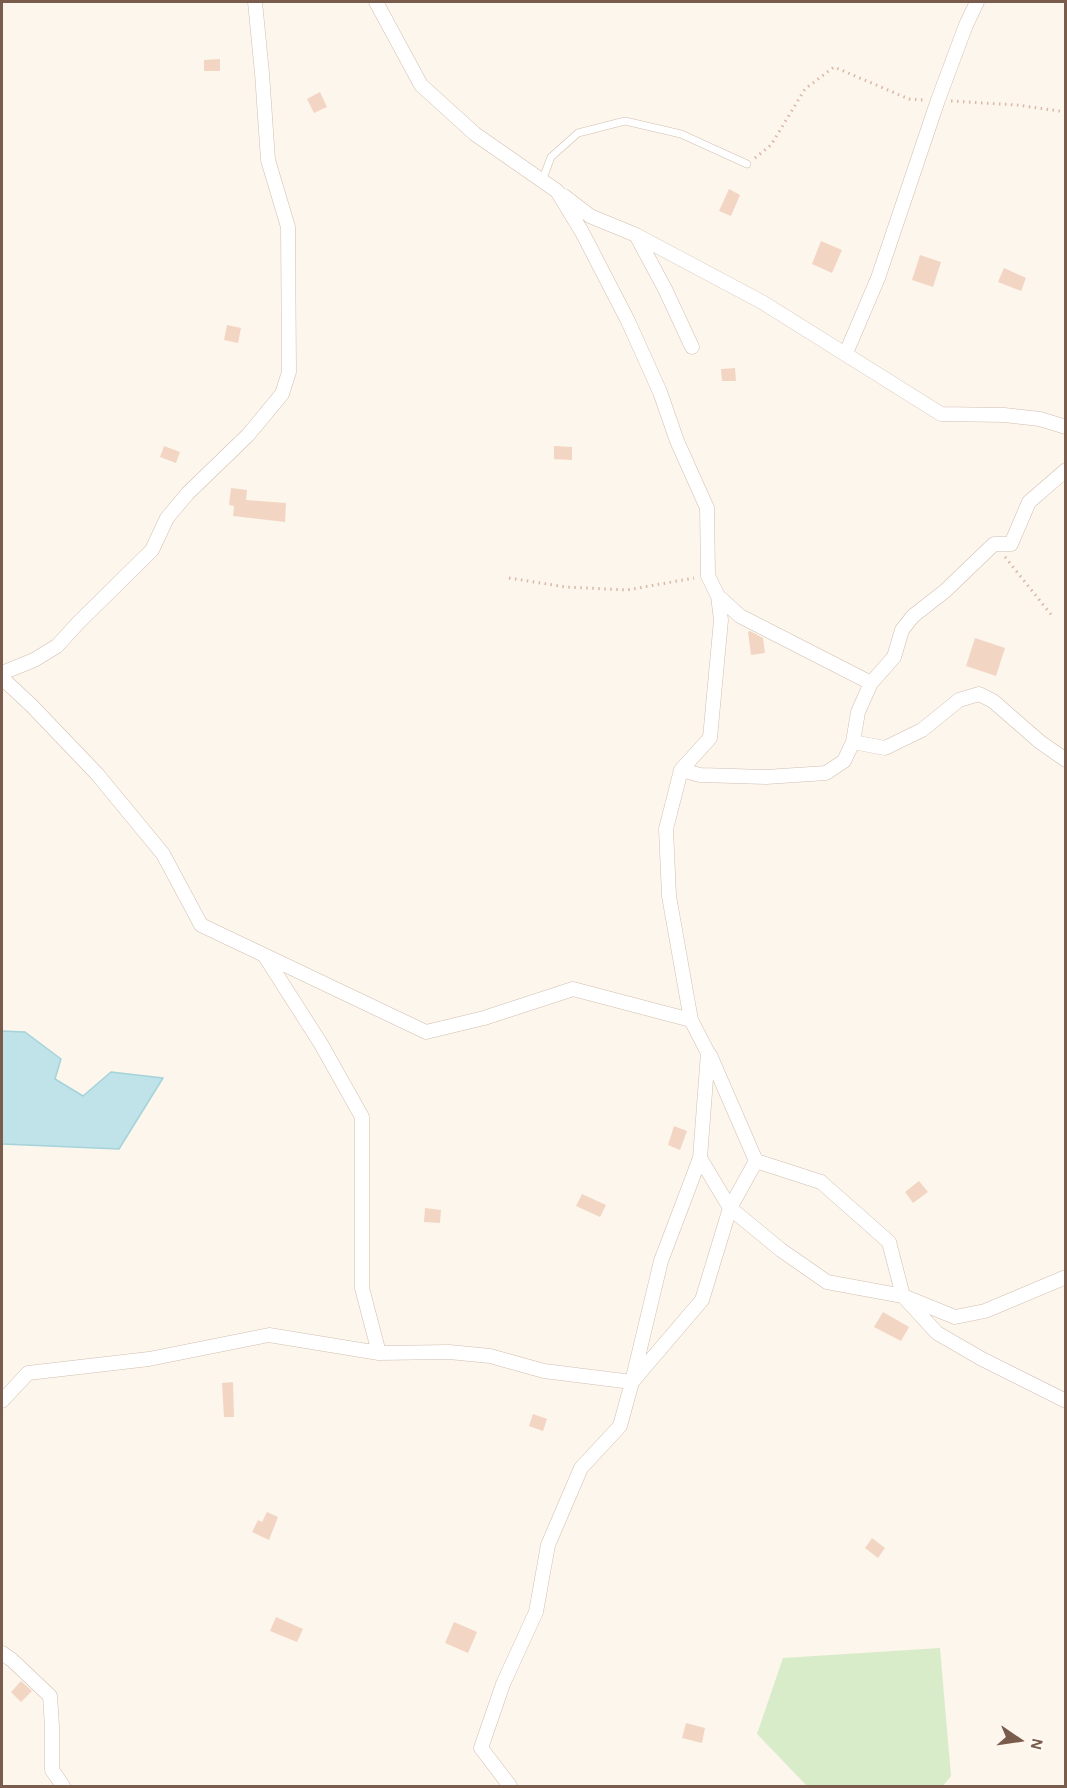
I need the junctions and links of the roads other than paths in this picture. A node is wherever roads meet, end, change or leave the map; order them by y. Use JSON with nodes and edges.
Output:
{"nodes":[{"id":1,"x":255,"y":2,"type":"edge"},
{"id":2,"x":376,"y":2,"type":"edge"},
{"id":3,"x":977,"y":2,"type":"edge"},
{"id":4,"x":747,"y":164,"type":"road end"},
{"id":5,"x":542,"y":181,"type":"junction"},
{"id":6,"x":557,"y":192,"type":"junction"},
{"id":7,"x":636,"y":235,"type":"junction"},
{"id":8,"x":692,"y":347,"type":"dead end"},
{"id":9,"x":846,"y":353,"type":"junction"},
{"id":10,"x":1065,"y":427,"type":"edge"},
{"id":11,"x":1065,"y":470,"type":"edge"},
{"id":12,"x":718,"y":596,"type":"junction"},
{"id":13,"x":2,"y":673,"type":"edge"},
{"id":14,"x":2,"y":678,"type":"edge"},
{"id":15,"x":871,"y":683,"type":"junction"},
{"id":16,"x":853,"y":742,"type":"junction"},
{"id":17,"x":1065,"y":760,"type":"edge"},
{"id":18,"x":681,"y":770,"type":"junction"},
{"id":19,"x":265,"y":957,"type":"junction"},
{"id":20,"x":691,"y":1020,"type":"junction"},
{"id":21,"x":708,"y":1053,"type":"junction"},
{"id":22,"x":700,"y":1158,"type":"junction"},
{"id":23,"x":756,"y":1161,"type":"junction"},
{"id":24,"x":730,"y":1208,"type":"junction"},
{"id":25,"x":1065,"y":1277,"type":"edge"},
{"id":26,"x":903,"y":1296,"type":"junction"},
{"id":27,"x":379,"y":1353,"type":"junction"},
{"id":28,"x":632,"y":1382,"type":"junction"},
{"id":29,"x":2,"y":1401,"type":"edge"},
{"id":30,"x":1065,"y":1401,"type":"edge"},
{"id":31,"x":2,"y":1653,"type":"edge"},
{"id":32,"x":63,"y":1786,"type":"edge"},
{"id":33,"x":510,"y":1786,"type":"edge"}],
"edges":[{"from":1,"to":13,"type":"street"},
{"from":2,"to":5,"type":"street"},
{"from":3,"to":9,"type":"street"},
{"from":4,"to":5,"type":"lane"},
{"from":5,"to":6,"type":"street"},
{"from":6,"to":7,"type":"street"},
{"from":6,"to":12,"type":"street"},
{"from":7,"to":8,"type":"street"},
{"from":7,"to":9,"type":"street"},
{"from":9,"to":10,"type":"street"},
{"from":11,"to":15,"type":"street"},
{"from":12,"to":15,"type":"street"},
{"from":12,"to":18,"type":"street"},
{"from":14,"to":19,"type":"street"},
{"from":15,"to":16,"type":"street"},
{"from":16,"to":17,"type":"street"},
{"from":16,"to":18,"type":"street"},
{"from":18,"to":20,"type":"street"},
{"from":19,"to":20,"type":"street"},
{"from":19,"to":27,"type":"street"},
{"from":20,"to":21,"type":"street"},
{"from":21,"to":22,"type":"street"},
{"from":21,"to":23,"type":"street"},
{"from":22,"to":24,"type":"street"},
{"from":22,"to":28,"type":"street"},
{"from":23,"to":24,"type":"street"},
{"from":23,"to":26,"type":"street"},
{"from":24,"to":26,"type":"street"},
{"from":24,"to":28,"type":"street"},
{"from":25,"to":26,"type":"street"},
{"from":26,"to":30,"type":"street"},
{"from":27,"to":28,"type":"street"},
{"from":27,"to":29,"type":"street"},
{"from":28,"to":33,"type":"street"},
{"from":31,"to":32,"type":"street"}]}
